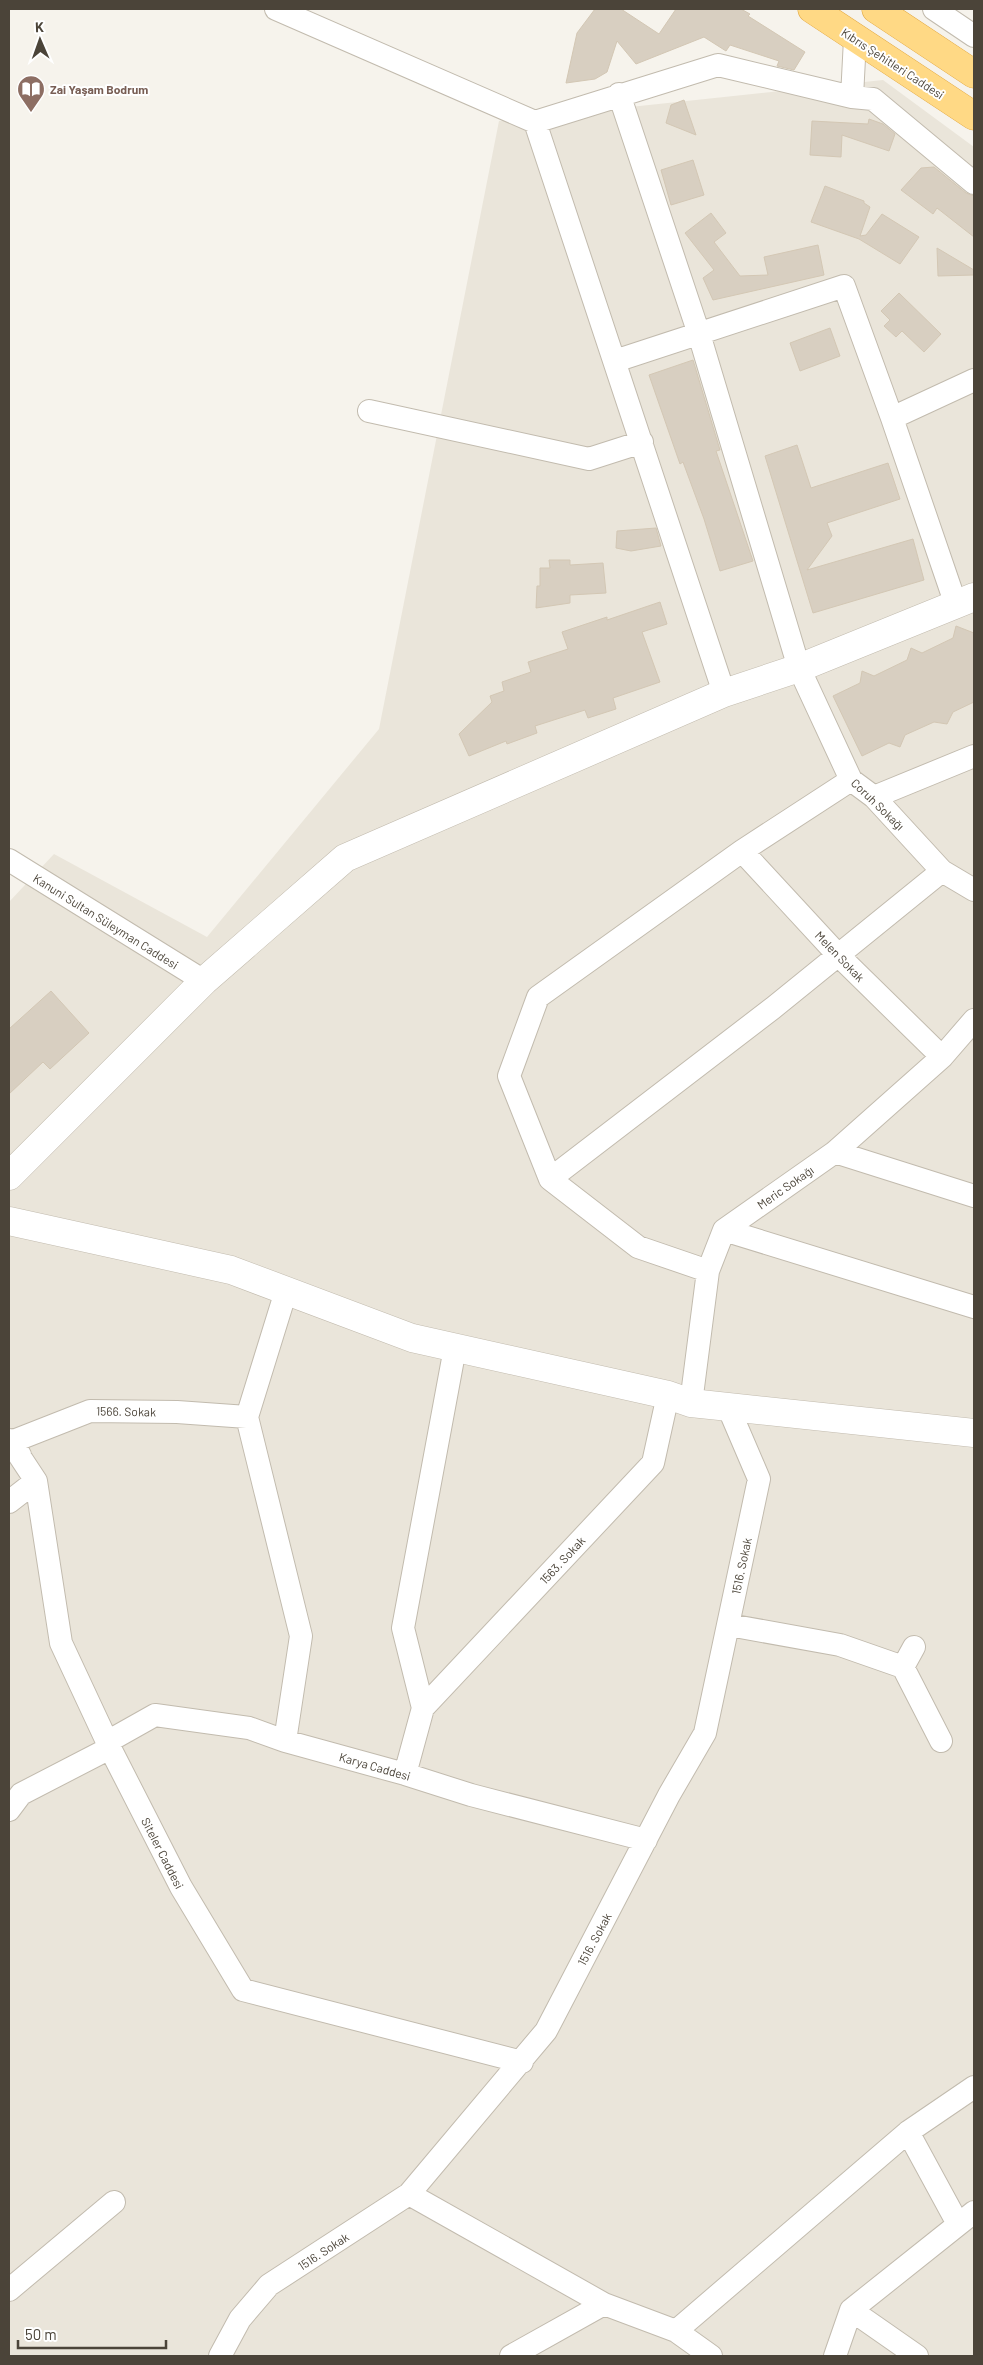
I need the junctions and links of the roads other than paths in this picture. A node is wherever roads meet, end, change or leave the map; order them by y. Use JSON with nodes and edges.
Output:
{"nodes":[{"id":1,"x":276,"y":9,"type":"edge"},
{"id":2,"x":812,"y":9,"type":"edge"},
{"id":3,"x":876,"y":9,"type":"edge"},
{"id":4,"x":934,"y":9,"type":"edge"},
{"id":5,"x":974,"y":36,"type":"edge"},
{"id":6,"x":855,"y":39,"type":"junction"},
{"id":7,"x":974,"y":74,"type":"edge"},
{"id":8,"x":619,"y":94,"type":"junction"},
{"id":9,"x":852,"y":97,"type":"junction"},
{"id":10,"x":974,"y":116,"type":"edge"},
{"id":11,"x":535,"y":122,"type":"junction"},
{"id":12,"x":974,"y":183,"type":"edge"},
{"id":13,"x":699,"y":334,"type":"junction"},
{"id":14,"x":615,"y":361,"type":"junction"},
{"id":15,"x":974,"y":380,"type":"edge"},
{"id":16,"x":369,"y":411,"type":"dead end"},
{"id":17,"x":892,"y":418,"type":"junction"},
{"id":18,"x":642,"y":442,"type":"junction"},
{"id":19,"x":965,"y":601,"type":"edge"},
{"id":20,"x":798,"y":668,"type":"junction"},
{"id":21,"x":724,"y":693,"type":"junction"},
{"id":22,"x":974,"y":756,"type":"edge"},
{"id":23,"x":851,"y":780,"type":"junction"},
{"id":24,"x":874,"y":797,"type":"junction"},
{"id":25,"x":742,"y":851,"type":"junction"},
{"id":26,"x":9,"y":860,"type":"edge"},
{"id":27,"x":942,"y":871,"type":"junction"},
{"id":28,"x":974,"y":890,"type":"edge"},
{"id":29,"x":838,"y":955,"type":"junction"},
{"id":30,"x":204,"y":982,"type":"junction"},
{"id":31,"x":974,"y":1020,"type":"edge"},
{"id":32,"x":942,"y":1057,"type":"junction"},
{"id":33,"x":835,"y":1152,"type":"junction"},
{"id":34,"x":9,"y":1176,"type":"edge"},
{"id":35,"x":550,"y":1179,"type":"junction"},
{"id":36,"x":974,"y":1196,"type":"edge"},
{"id":37,"x":9,"y":1220,"type":"edge"},
{"id":38,"x":724,"y":1230,"type":"junction"},
{"id":39,"x":708,"y":1272,"type":"junction"},
{"id":40,"x":286,"y":1291,"type":"junction"},
{"id":41,"x":974,"y":1307,"type":"edge"},
{"id":42,"x":455,"y":1348,"type":"junction"},
{"id":43,"x":680,"y":1399,"type":"junction"},
{"id":44,"x":729,"y":1409,"type":"junction"},
{"id":45,"x":247,"y":1417,"type":"junction"},
{"id":46,"x":974,"y":1433,"type":"edge"},
{"id":47,"x":10,"y":1441,"type":"edge"},
{"id":48,"x":36,"y":1481,"type":"junction"},
{"id":49,"x":9,"y":1502,"type":"edge"},
{"id":50,"x":729,"y":1625,"type":"junction"},
{"id":51,"x":914,"y":1646,"type":"dead end"},
{"id":52,"x":903,"y":1667,"type":"junction"},
{"id":53,"x":423,"y":1708,"type":"junction"},
{"id":54,"x":285,"y":1741,"type":"junction"},
{"id":55,"x":941,"y":1741,"type":"dead end"},
{"id":56,"x":108,"y":1745,"type":"junction"},
{"id":57,"x":405,"y":1774,"type":"junction"},
{"id":58,"x":9,"y":1810,"type":"edge"},
{"id":59,"x":646,"y":1840,"type":"junction"},
{"id":60,"x":522,"y":2062,"type":"junction"},
{"id":61,"x":974,"y":2087,"type":"edge"},
{"id":62,"x":908,"y":2132,"type":"junction"},
{"id":63,"x":408,"y":2194,"type":"junction"},
{"id":64,"x":114,"y":2202,"type":"dead end"},
{"id":65,"x":966,"y":2218,"type":"edge"},
{"id":66,"x":9,"y":2290,"type":"edge"},
{"id":67,"x":604,"y":2304,"type":"junction"},
{"id":68,"x":851,"y":2310,"type":"junction"},
{"id":69,"x":676,"y":2331,"type":"junction"},
{"id":70,"x":220,"y":2356,"type":"edge"},
{"id":71,"x":511,"y":2356,"type":"edge"},
{"id":72,"x":711,"y":2356,"type":"edge"},
{"id":73,"x":835,"y":2356,"type":"edge"},
{"id":74,"x":917,"y":2356,"type":"edge"}],
"edges":[{"from":1,"to":11,"type":"street"},
{"from":2,"to":6,"type":"highway","name":"Kıbrıs Şehitleri Caddesi"},
{"from":3,"to":7,"type":"highway"},
{"from":4,"to":5,"type":"street"},
{"from":6,"to":9,"type":"street"},
{"from":6,"to":10,"type":"highway","name":"Kıbrıs Şehitleri Caddesi"},
{"from":8,"to":9,"type":"street"},
{"from":8,"to":11,"type":"street"},
{"from":8,"to":13,"type":"street","name":"Coruh Sokağı"},
{"from":9,"to":12,"type":"street"},
{"from":11,"to":14,"type":"street"},
{"from":13,"to":14,"type":"street"},
{"from":13,"to":17,"type":"street"},
{"from":13,"to":20,"type":"street","name":"Coruh Sokağı"},
{"from":14,"to":18,"type":"street"},
{"from":15,"to":17,"type":"street"},
{"from":16,"to":18,"type":"street"},
{"from":17,"to":19,"type":"street"},
{"from":18,"to":21,"type":"street"},
{"from":19,"to":20,"type":"street"},
{"from":20,"to":21,"type":"street"},
{"from":20,"to":23,"type":"street","name":"Coruh Sokağı"},
{"from":21,"to":30,"type":"street"},
{"from":22,"to":24,"type":"street"},
{"from":23,"to":24,"type":"street","name":"Coruh Sokağı"},
{"from":23,"to":25,"type":"street"},
{"from":24,"to":27,"type":"street","name":"Coruh Sokağı"},
{"from":25,"to":29,"type":"street","name":"Melen Sokak"},
{"from":25,"to":35,"type":"street"},
{"from":26,"to":30,"type":"street","name":"Kanuni Sultan Süleyman Caddesi"},
{"from":27,"to":28,"type":"street","name":"Coruh Sokağı"},
{"from":27,"to":29,"type":"street"},
{"from":29,"to":32,"type":"street","name":"Melen Sokak"},
{"from":29,"to":35,"type":"street"},
{"from":30,"to":34,"type":"street"},
{"from":31,"to":32,"type":"street","name":"Meric Sokağı"},
{"from":32,"to":33,"type":"street","name":"Meric Sokağı"},
{"from":33,"to":36,"type":"street"},
{"from":33,"to":38,"type":"street","name":"Meric Sokağı"},
{"from":35,"to":39,"type":"street"},
{"from":37,"to":40,"type":"street"},
{"from":38,"to":39,"type":"street"},
{"from":38,"to":41,"type":"street"},
{"from":39,"to":43,"type":"street"},
{"from":40,"to":42,"type":"street"},
{"from":40,"to":45,"type":"street"},
{"from":42,"to":43,"type":"street"},
{"from":42,"to":53,"type":"street"},
{"from":43,"to":44,"type":"street"},
{"from":43,"to":53,"type":"street","name":"1563. Sokak"},
{"from":44,"to":46,"type":"street"},
{"from":44,"to":50,"type":"street","name":"1516. Sokak"},
{"from":45,"to":47,"type":"street","name":"1566. Sokak"},
{"from":45,"to":54,"type":"street"},
{"from":47,"to":48,"type":"street"},
{"from":48,"to":49,"type":"street"},
{"from":48,"to":56,"type":"street","name":"Siteler Caddesi"},
{"from":50,"to":52,"type":"street"},
{"from":50,"to":59,"type":"street","name":"1516. Sokak"},
{"from":51,"to":52,"type":"street"},
{"from":52,"to":55,"type":"street"},
{"from":53,"to":57,"type":"street"},
{"from":54,"to":56,"type":"street","name":"Karya Caddesi"},
{"from":54,"to":57,"type":"street","name":"Karya Caddesi"},
{"from":56,"to":58,"type":"street","name":"Karya Caddesi"},
{"from":56,"to":60,"type":"street","name":"Siteler Caddesi"},
{"from":57,"to":59,"type":"street","name":"Karya Caddesi"},
{"from":59,"to":60,"type":"street","name":"1516. Sokak"},
{"from":60,"to":63,"type":"street","name":"1516. Sokak"},
{"from":61,"to":62,"type":"street"},
{"from":62,"to":65,"type":"street"},
{"from":62,"to":69,"type":"street"},
{"from":63,"to":67,"type":"street"},
{"from":63,"to":70,"type":"street","name":"1516. Sokak"},
{"from":64,"to":66,"type":"street"},
{"from":65,"to":68,"type":"street"},
{"from":67,"to":69,"type":"street"},
{"from":67,"to":71,"type":"street"},
{"from":68,"to":73,"type":"street"},
{"from":68,"to":74,"type":"street"},
{"from":69,"to":72,"type":"street"}]}
